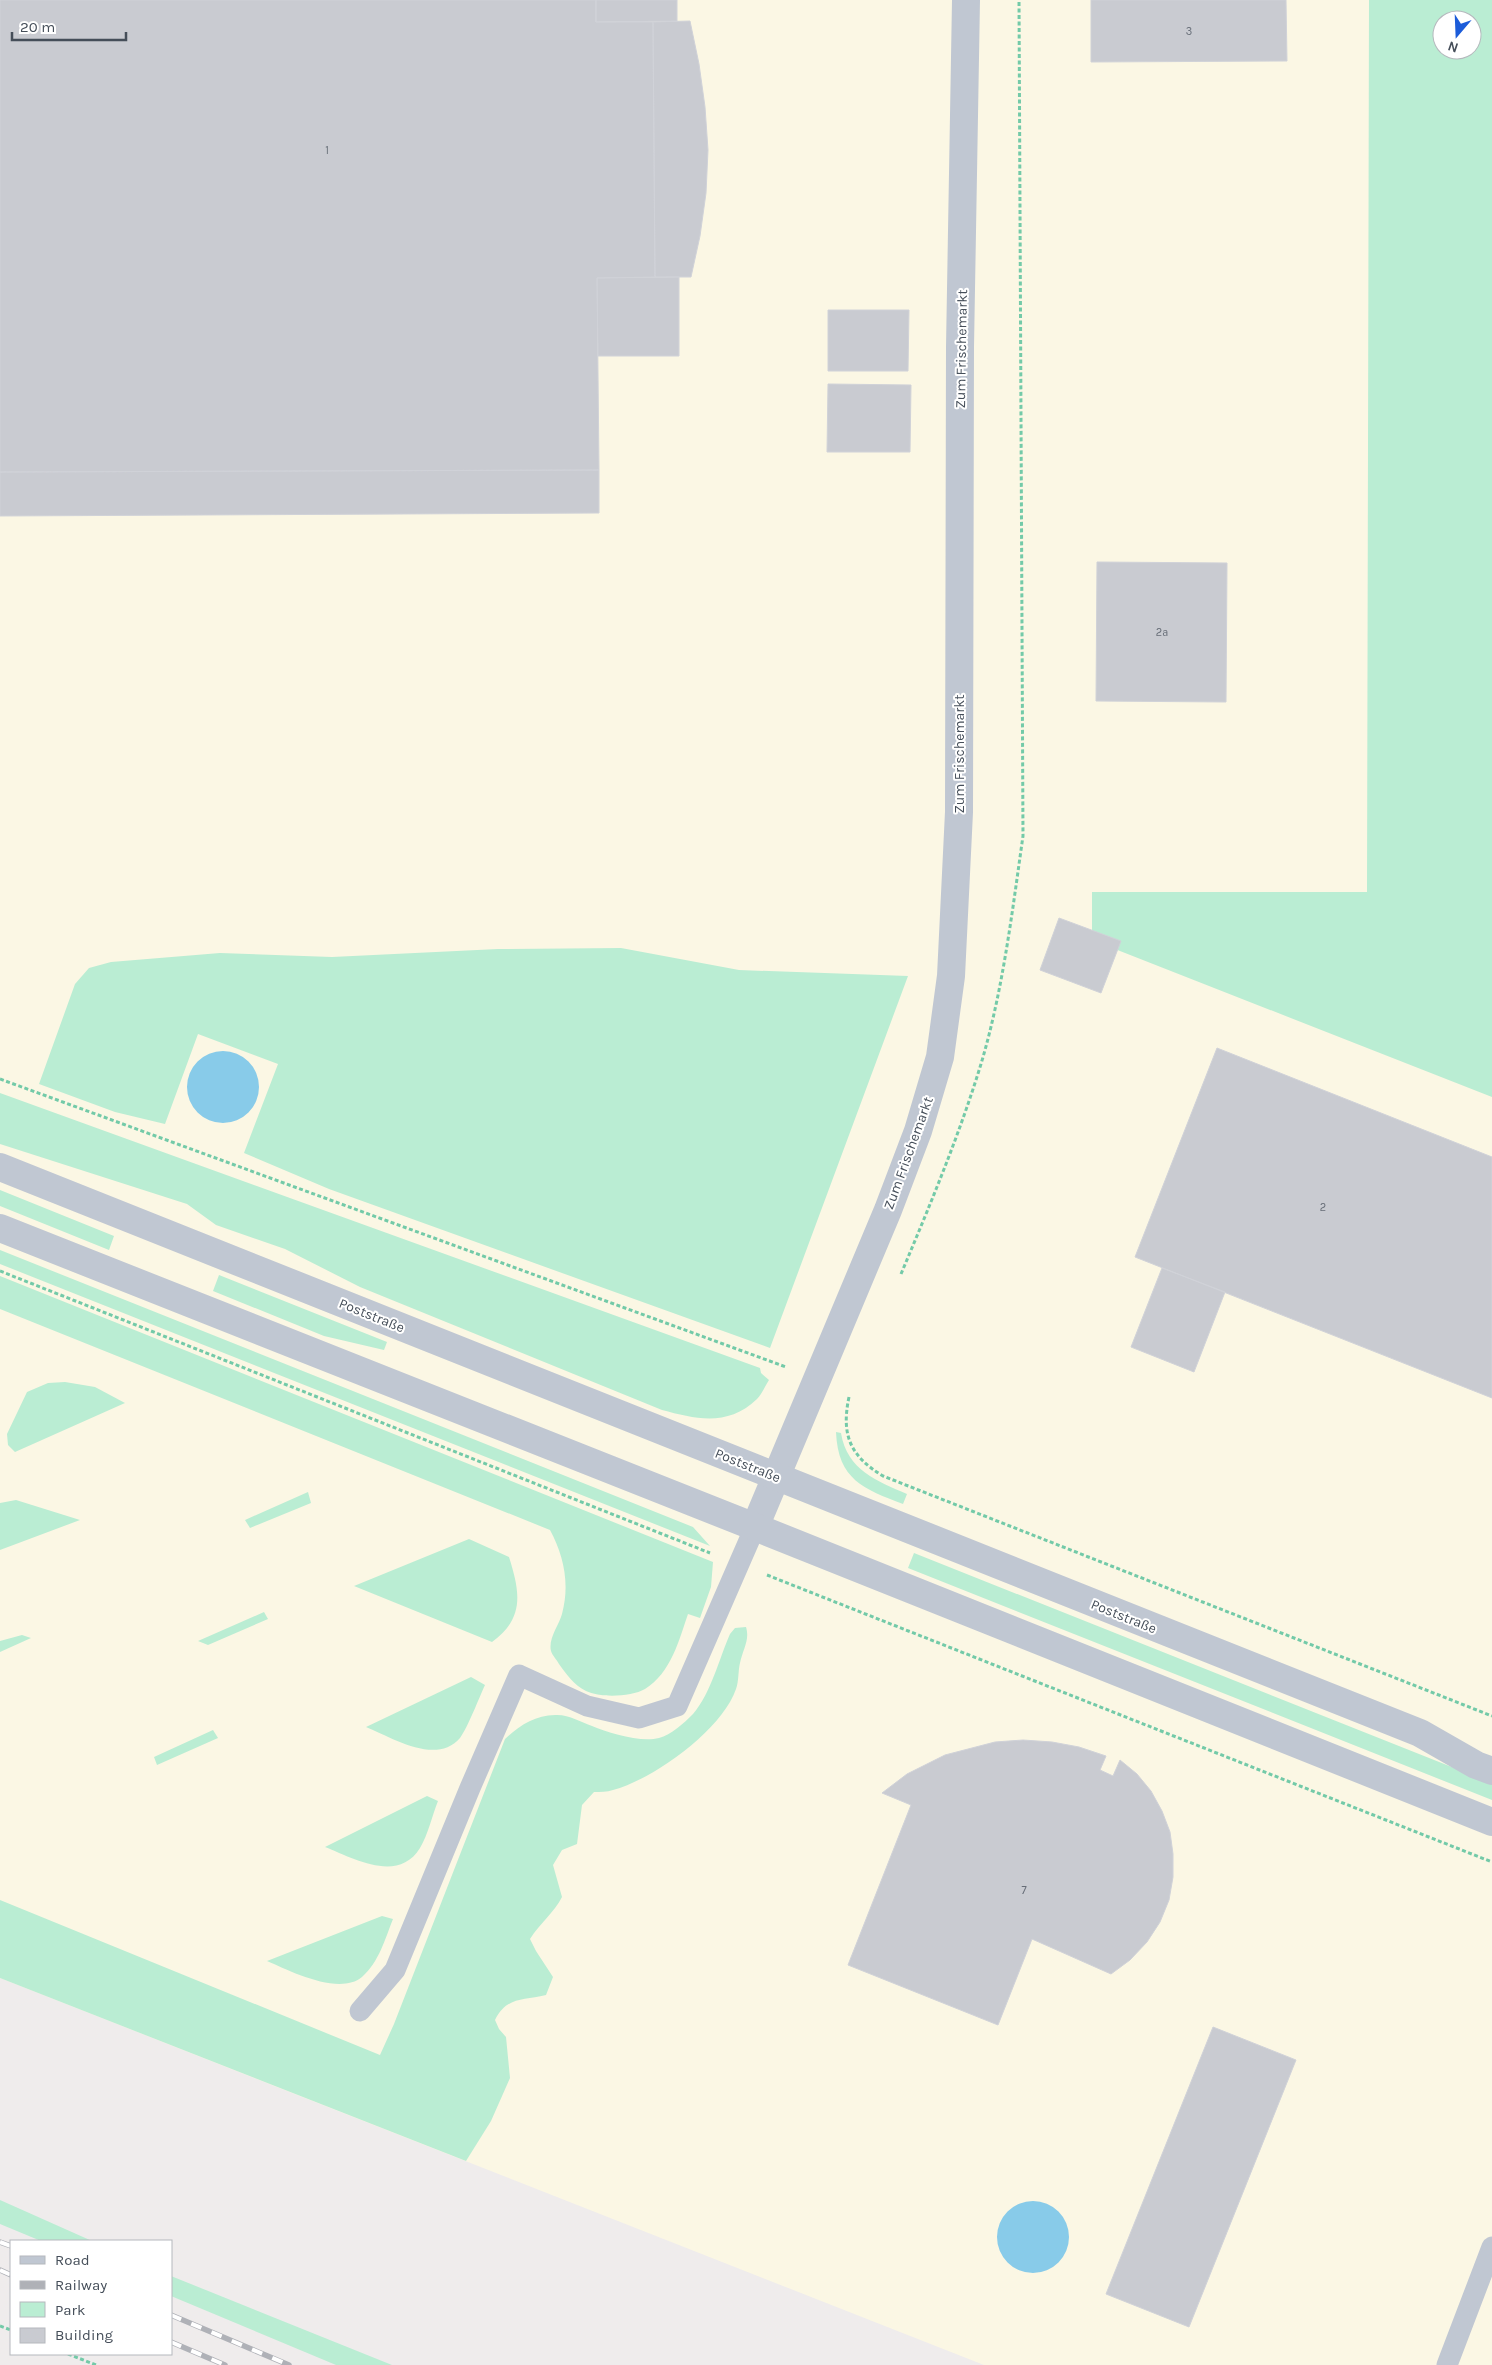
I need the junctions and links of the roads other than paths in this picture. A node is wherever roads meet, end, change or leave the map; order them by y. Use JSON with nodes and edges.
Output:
{"nodes":[{"id":1,"x":966,"y":0,"type":"edge"},
{"id":2,"x":0,"y":1167,"type":"edge"},
{"id":3,"x":0,"y":1228,"type":"edge"},
{"id":4,"x":775,"y":1476,"type":"junction"},
{"id":5,"x":755,"y":1527,"type":"junction"},
{"id":6,"x":1492,"y":1771,"type":"edge"},
{"id":7,"x":1492,"y":1822,"type":"edge"},
{"id":8,"x":360,"y":2011,"type":"dead end"},
{"id":9,"x":1492,"y":2247,"type":"edge"},
{"id":10,"x":1447,"y":2365,"type":"edge"}],
"edges":[{"from":1,"to":4,"type":"street","name":"Zum Frischemarkt"},
{"from":2,"to":4,"type":"street","name":"Poststraße"},
{"from":3,"to":5,"type":"street"},
{"from":4,"to":5,"type":"street","name":"Zum Frischemarkt"},
{"from":4,"to":6,"type":"street","name":"Poststraße"},
{"from":5,"to":7,"type":"street"},
{"from":5,"to":8,"type":"lane"},
{"from":9,"to":10,"type":"lane"}]}
